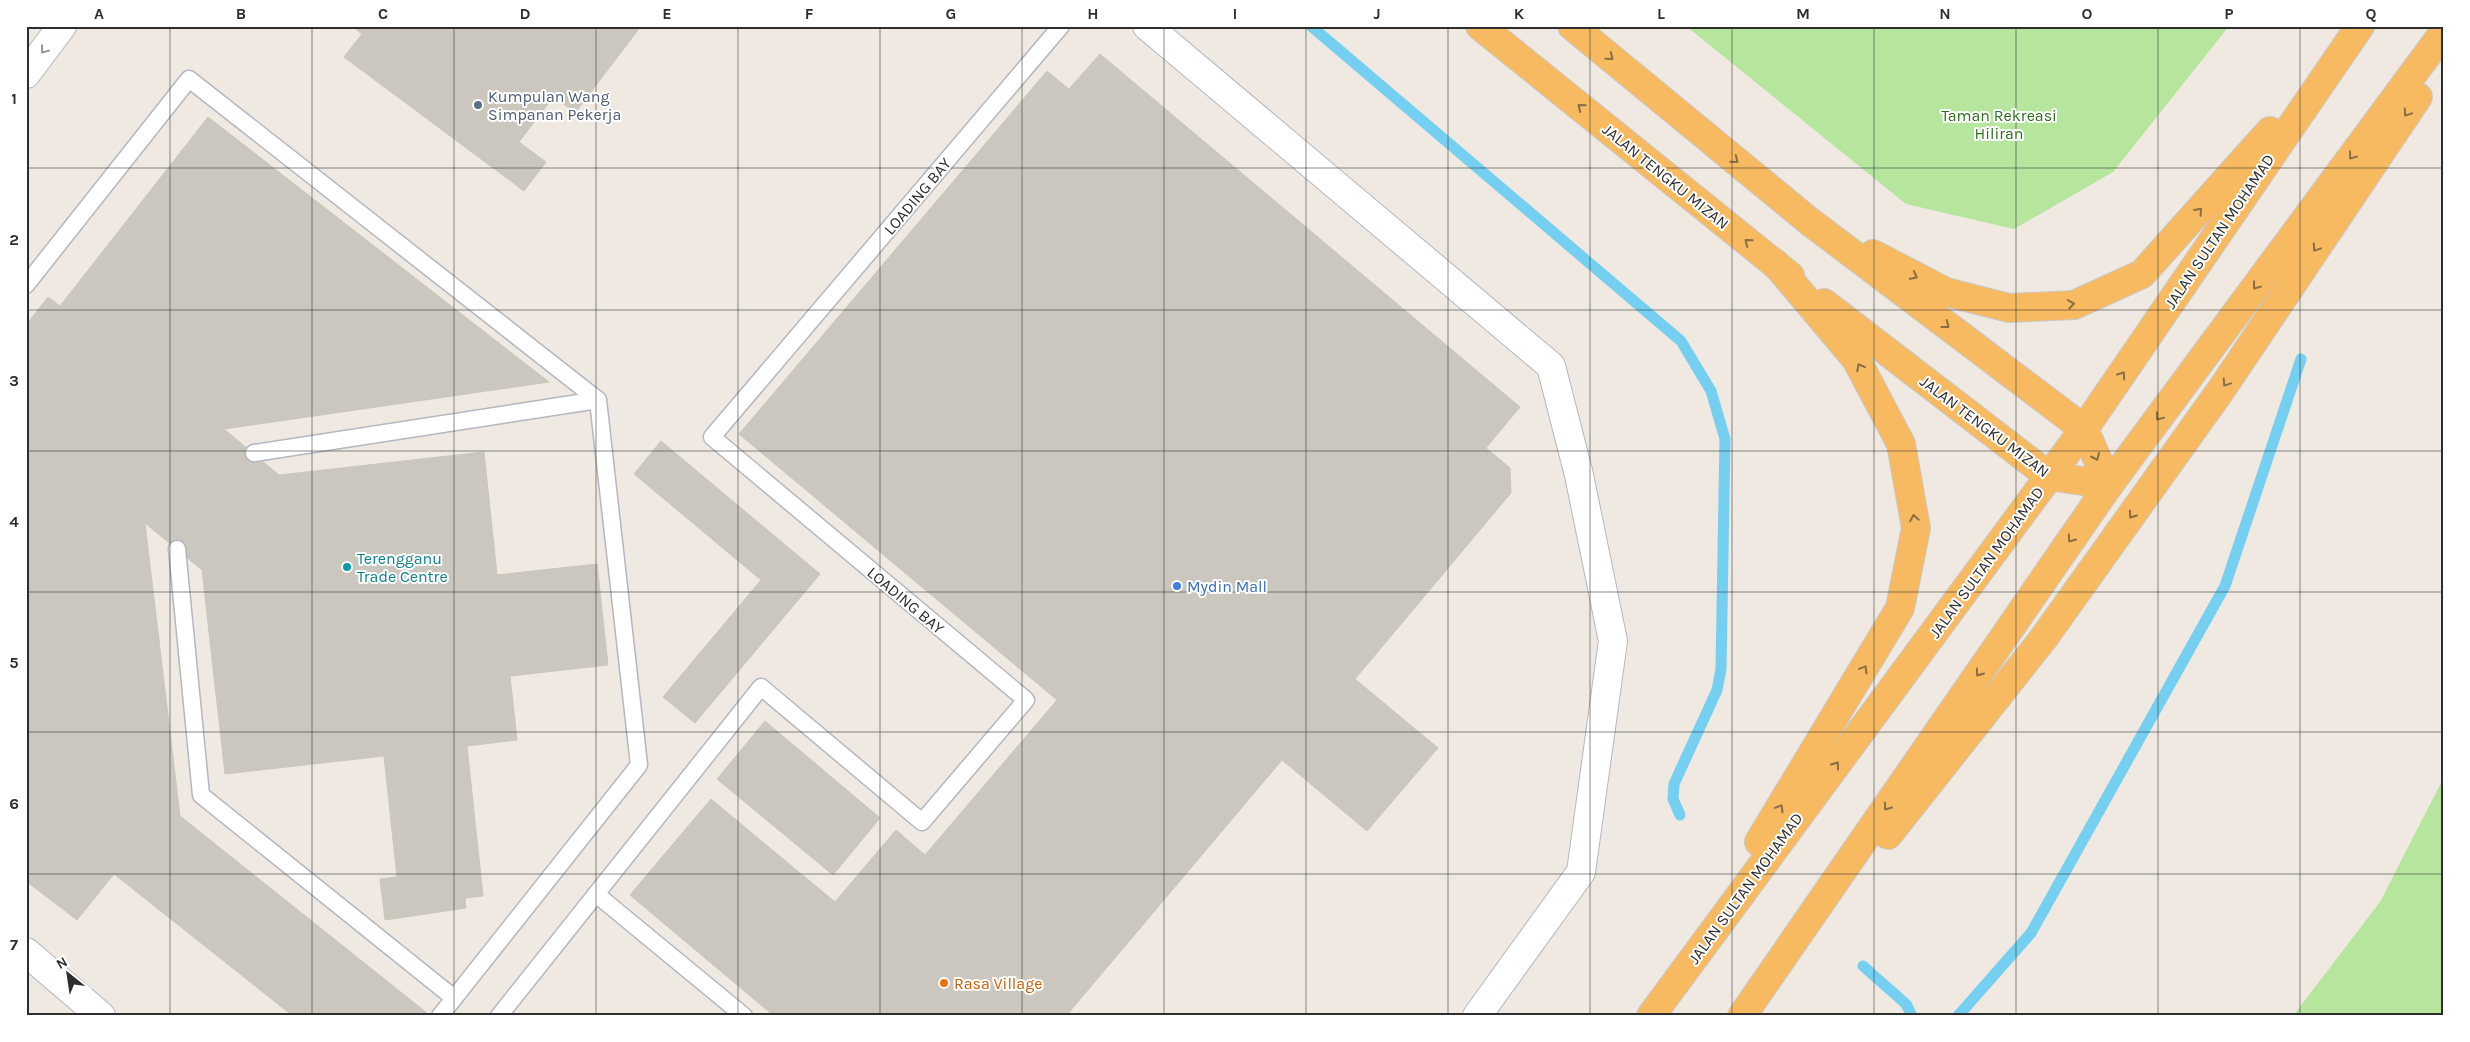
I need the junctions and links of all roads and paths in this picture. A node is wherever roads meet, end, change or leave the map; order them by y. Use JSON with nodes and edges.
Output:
{"nodes":[{"id":1,"x":62,"y":26,"type":"edge"},
{"id":2,"x":1060,"y":26,"type":"edge"},
{"id":3,"x":1148,"y":26,"type":"edge"},
{"id":4,"x":1480,"y":26,"type":"edge"},
{"id":5,"x":1572,"y":26,"type":"edge"},
{"id":6,"x":2360,"y":26,"type":"edge"},
{"id":7,"x":2444,"y":32,"type":"edge"},
{"id":8,"x":2344,"y":48,"type":"junction"},
{"id":9,"x":2444,"y":58,"type":"edge"},
{"id":10,"x":26,"y":74,"type":"edge"},
{"id":11,"x":1809,"y":221,"type":"junction"},
{"id":12,"x":1776,"y":264,"type":"junction"},
{"id":13,"x":26,"y":285,"type":"edge"},
{"id":14,"x":598,"y":400,"type":"junction"},
{"id":15,"x":2084,"y":429,"type":"junction"},
{"id":16,"x":254,"y":454,"type":"dead end"},
{"id":17,"x":2049,"y":476,"type":"junction"},
{"id":18,"x":2109,"y":485,"type":"junction"},
{"id":19,"x":176,"y":549,"type":"dead end"},
{"id":20,"x":596,"y":894,"type":"junction"},
{"id":21,"x":26,"y":952,"type":"edge"},
{"id":22,"x":1674,"y":985,"type":"junction"},
{"id":23,"x":454,"y":998,"type":"junction"},
{"id":24,"x":101,"y":1016,"type":"edge"},
{"id":25,"x":440,"y":1016,"type":"edge"},
{"id":26,"x":499,"y":1016,"type":"edge"},
{"id":27,"x":744,"y":1016,"type":"edge"},
{"id":28,"x":1477,"y":1016,"type":"edge"},
{"id":29,"x":1651,"y":1016,"type":"edge"},
{"id":30,"x":1743,"y":1016,"type":"edge"}],
"edges":[{"from":1,"to":10,"type":"street","one_way":true},
{"from":2,"to":20,"type":"lane","name":"LOADING BAY"},
{"from":3,"to":28,"type":"street"},
{"from":12,"to":4,"type":"highway","name":"JALAN TENGKU MIZAN","one_way":true},
{"from":5,"to":11,"type":"highway","one_way":true},
{"from":6,"to":8,"type":"highway","name":"JALAN SULTAN MOHAMAD"},
{"from":7,"to":18,"type":"highway","one_way":true},
{"from":11,"to":8,"type":"highway","one_way":true},
{"from":15,"to":8,"type":"highway","name":"JALAN SULTAN MOHAMAD","one_way":true},
{"from":9,"to":30,"type":"highway","one_way":true},
{"from":11,"to":15,"type":"highway","one_way":true},
{"from":12,"to":17,"type":"highway","name":"JALAN TENGKU MIZAN"},
{"from":22,"to":12,"type":"highway","one_way":true},
{"from":13,"to":14,"type":"lane"},
{"from":14,"to":16,"type":"lane"},
{"from":14,"to":23,"type":"lane"},
{"from":15,"to":17,"type":"highway","name":"JALAN SULTAN MOHAMAD"},
{"from":15,"to":18,"type":"highway","one_way":true},
{"from":17,"to":18,"type":"highway","name":"JALAN TENGKU MIZAN"},
{"from":22,"to":17,"type":"highway","name":"JALAN SULTAN MOHAMAD","one_way":true},
{"from":18,"to":30,"type":"highway","one_way":true},
{"from":19,"to":23,"type":"lane"},
{"from":20,"to":26,"type":"lane"},
{"from":20,"to":27,"type":"lane"},
{"from":21,"to":24,"type":"street"},
{"from":22,"to":29,"type":"highway","name":"JALAN SULTAN MOHAMAD"},
{"from":23,"to":25,"type":"lane"}]}
